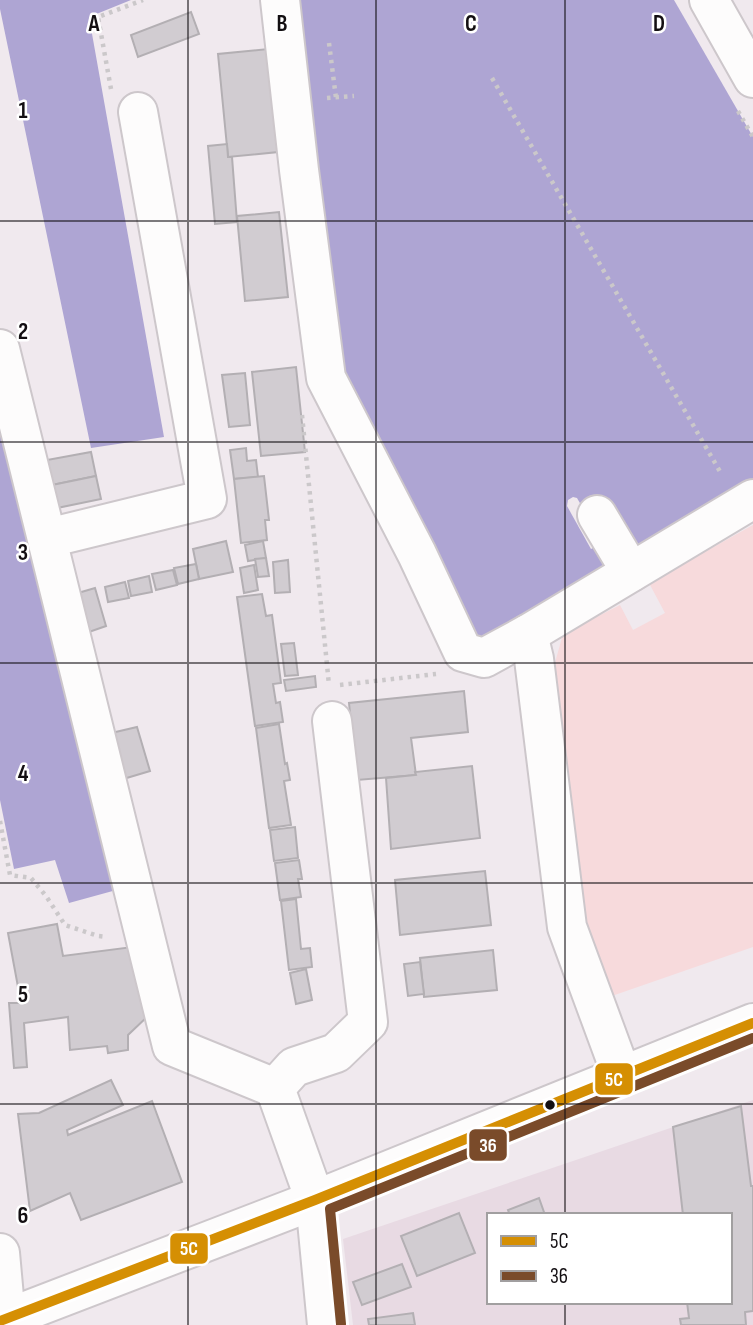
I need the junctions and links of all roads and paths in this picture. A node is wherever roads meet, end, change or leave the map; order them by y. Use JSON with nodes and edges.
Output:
{"nodes":[{"id":1,"x":143,"y":0,"type":"edge"},
{"id":2,"x":280,"y":0,"type":"edge"},
{"id":3,"x":709,"y":0,"type":"edge"},
{"id":4,"x":329,"y":43,"type":"dead end"},
{"id":5,"x":492,"y":78,"type":"dead end"},
{"id":6,"x":753,"y":78,"type":"edge"},
{"id":7,"x":354,"y":96,"type":"dead end"},
{"id":8,"x":336,"y":97,"type":"junction"},
{"id":9,"x":320,"y":99,"type":"dead end"},
{"id":10,"x":138,"y":111,"type":"joint"},
{"id":11,"x":0,"y":349,"type":"edge"},
{"id":12,"x":746,"y":503,"type":"edge"},
{"id":13,"x":597,"y":515,"type":"dead end"},
{"id":14,"x":48,"y":538,"type":"junction"},
{"id":15,"x":631,"y":572,"type":"junction"},
{"id":16,"x":528,"y":635,"type":"junction"},
{"id":17,"x":484,"y":658,"type":"junction"},
{"id":18,"x":331,"y":703,"type":"joint"},
{"id":19,"x":0,"y":821,"type":"edge"},
{"id":20,"x":146,"y":941,"type":"junction"},
{"id":21,"x":753,"y":1026,"type":"edge"},
{"id":22,"x":622,"y":1076,"type":"junction"},
{"id":23,"x":275,"y":1088,"type":"junction"},
{"id":24,"x":315,"y":1200,"type":"junction"},
{"id":25,"x":0,"y":1253,"type":"edge"},
{"id":26,"x":3,"y":1320,"type":"edge"},
{"id":27,"x":327,"y":1325,"type":"edge"}],
"edges":[{"from":1,"to":10,"type":"path"},
{"from":2,"to":17,"type":"street"},
{"from":3,"to":6,"type":"street"},
{"from":4,"to":8,"type":"path"},
{"from":5,"to":12,"type":"path"},
{"from":7,"to":8,"type":"path"},
{"from":8,"to":9,"type":"path"},
{"from":10,"to":14,"type":"street"},
{"from":11,"to":14,"type":"street"},
{"from":12,"to":15,"type":"street"},
{"from":13,"to":15,"type":"street"},
{"from":14,"to":20,"type":"street"},
{"from":15,"to":16,"type":"street"},
{"from":16,"to":17,"type":"street"},
{"from":16,"to":22,"type":"street"},
{"from":17,"to":18,"type":"path"},
{"from":18,"to":23,"type":"street"},
{"from":19,"to":20,"type":"path"},
{"from":20,"to":23,"type":"street"},
{"from":21,"to":22,"type":"street"},
{"from":22,"to":24,"type":"street"},
{"from":23,"to":24,"type":"street"},
{"from":24,"to":26,"type":"street"},
{"from":24,"to":27,"type":"street"},
{"from":25,"to":26,"type":"street"}]}
